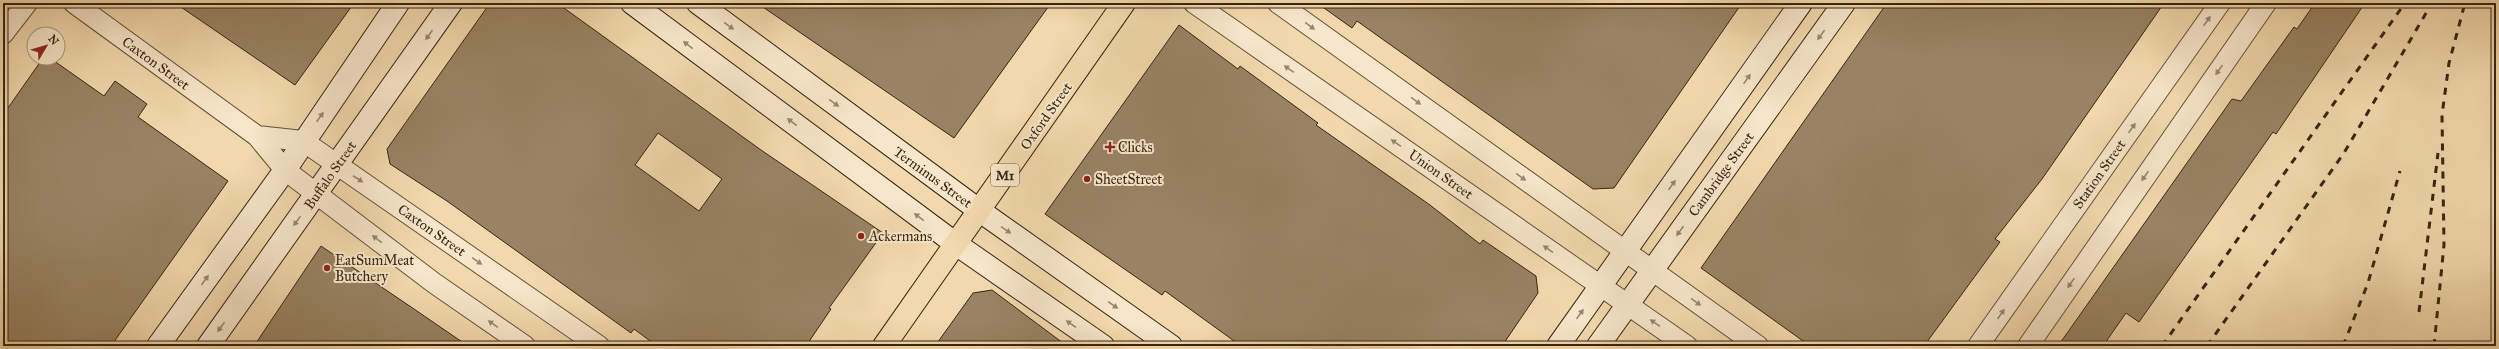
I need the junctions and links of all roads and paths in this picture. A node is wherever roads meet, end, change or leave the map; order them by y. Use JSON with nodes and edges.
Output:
{"nodes":[{"id":1,"x":27,"y":3,"type":"edge"},
{"id":2,"x":74,"y":3,"type":"edge"},
{"id":3,"x":398,"y":3,"type":"edge"},
{"id":4,"x":451,"y":3,"type":"edge"},
{"id":5,"x":632,"y":3,"type":"edge"},
{"id":6,"x":698,"y":3,"type":"edge"},
{"id":7,"x":1124,"y":3,"type":"edge"},
{"id":8,"x":1194,"y":3,"type":"edge"},
{"id":9,"x":1278,"y":3,"type":"edge"},
{"id":10,"x":1844,"y":3,"type":"edge"},
{"id":11,"x":2220,"y":3,"type":"edge"},
{"id":12,"x":2266,"y":3,"type":"edge"},
{"id":13,"x":1796,"y":5,"type":"edge"},
{"id":14,"x":3,"y":34,"type":"edge"},
{"id":15,"x":257,"y":136,"type":"junction"},
{"id":16,"x":303,"y":141,"type":"junction"},
{"id":17,"x":337,"y":165,"type":"junction"},
{"id":18,"x":285,"y":170,"type":"junction"},
{"id":19,"x":317,"y":194,"type":"junction"},
{"id":20,"x":980,"y":211,"type":"junction"},
{"id":21,"x":956,"y":244,"type":"junction"},
{"id":22,"x":1625,"y":251,"type":"junction"},
{"id":23,"x":1652,"y":270,"type":"junction"},
{"id":24,"x":1600,"y":285,"type":"junction"},
{"id":25,"x":1628,"y":304,"type":"junction"},
{"id":26,"x":158,"y":346,"type":"edge"},
{"id":27,"x":208,"y":346,"type":"edge"},
{"id":28,"x":525,"y":346,"type":"edge"},
{"id":29,"x":599,"y":346,"type":"edge"},
{"id":30,"x":884,"y":346,"type":"edge"},
{"id":31,"x":1103,"y":346,"type":"edge"},
{"id":32,"x":1171,"y":346,"type":"edge"},
{"id":33,"x":1558,"y":346,"type":"edge"},
{"id":34,"x":1598,"y":346,"type":"edge"},
{"id":35,"x":1687,"y":346,"type":"edge"},
{"id":36,"x":1758,"y":346,"type":"edge"},
{"id":37,"x":1978,"y":346,"type":"edge"},
{"id":38,"x":2028,"y":346,"type":"edge"}],
"edges":[{"from":1,"to":14,"type":"street"},
{"from":2,"to":15,"type":"street","name":"Caxton Street"},
{"from":16,"to":3,"type":"street","one_way":true},
{"from":4,"to":17,"type":"street","name":"Buffalo Street","one_way":true},
{"from":21,"to":5,"type":"street","one_way":true},
{"from":6,"to":20,"type":"street","name":"Terminus Street","one_way":true},
{"from":7,"to":20,"type":"main road","name":"Oxford Street","number":"M1"},
{"from":24,"to":8,"type":"street","name":"Union Street","one_way":true},
{"from":9,"to":22,"type":"street","one_way":true},
{"from":10,"to":23,"type":"street","name":"Cambridge Street","one_way":true},
{"from":37,"to":11,"type":"street","name":"Station Street","one_way":true},
{"from":12,"to":38,"type":"street","one_way":true},
{"from":22,"to":13,"type":"street","one_way":true},
{"from":15,"to":16,"type":"street","name":"Caxton Street"},
{"from":15,"to":18,"type":"street","name":"Caxton Street"},
{"from":16,"to":17,"type":"street","name":"Caxton Street"},
{"from":16,"to":18,"type":"street"},
{"from":17,"to":19,"type":"street","name":"Buffalo Street"},
{"from":17,"to":29,"type":"street","name":"Caxton Street","one_way":true},
{"from":18,"to":19,"type":"street","name":"Caxton Street"},
{"from":26,"to":18,"type":"street","one_way":true},
{"from":19,"to":27,"type":"street","name":"Buffalo Street","one_way":true},
{"from":28,"to":19,"type":"street","name":"Caxton Street","one_way":true},
{"from":20,"to":21,"type":"main road","name":"Oxford Street","number":"M1"},
{"from":20,"to":32,"type":"street","name":"Terminus Street","one_way":true},
{"from":21,"to":30,"type":"main road","name":"Oxford Street","number":"M1"},
{"from":31,"to":21,"type":"street","one_way":true},
{"from":22,"to":23,"type":"street"},
{"from":22,"to":24,"type":"street"},
{"from":23,"to":25,"type":"street","name":"Cambridge Street"},
{"from":23,"to":36,"type":"street","one_way":true},
{"from":24,"to":25,"type":"street","name":"Union Street"},
{"from":33,"to":24,"type":"street","one_way":true},
{"from":25,"to":34,"type":"street","name":"Cambridge Street"},
{"from":35,"to":25,"type":"street","name":"Union Street","one_way":true}]}
